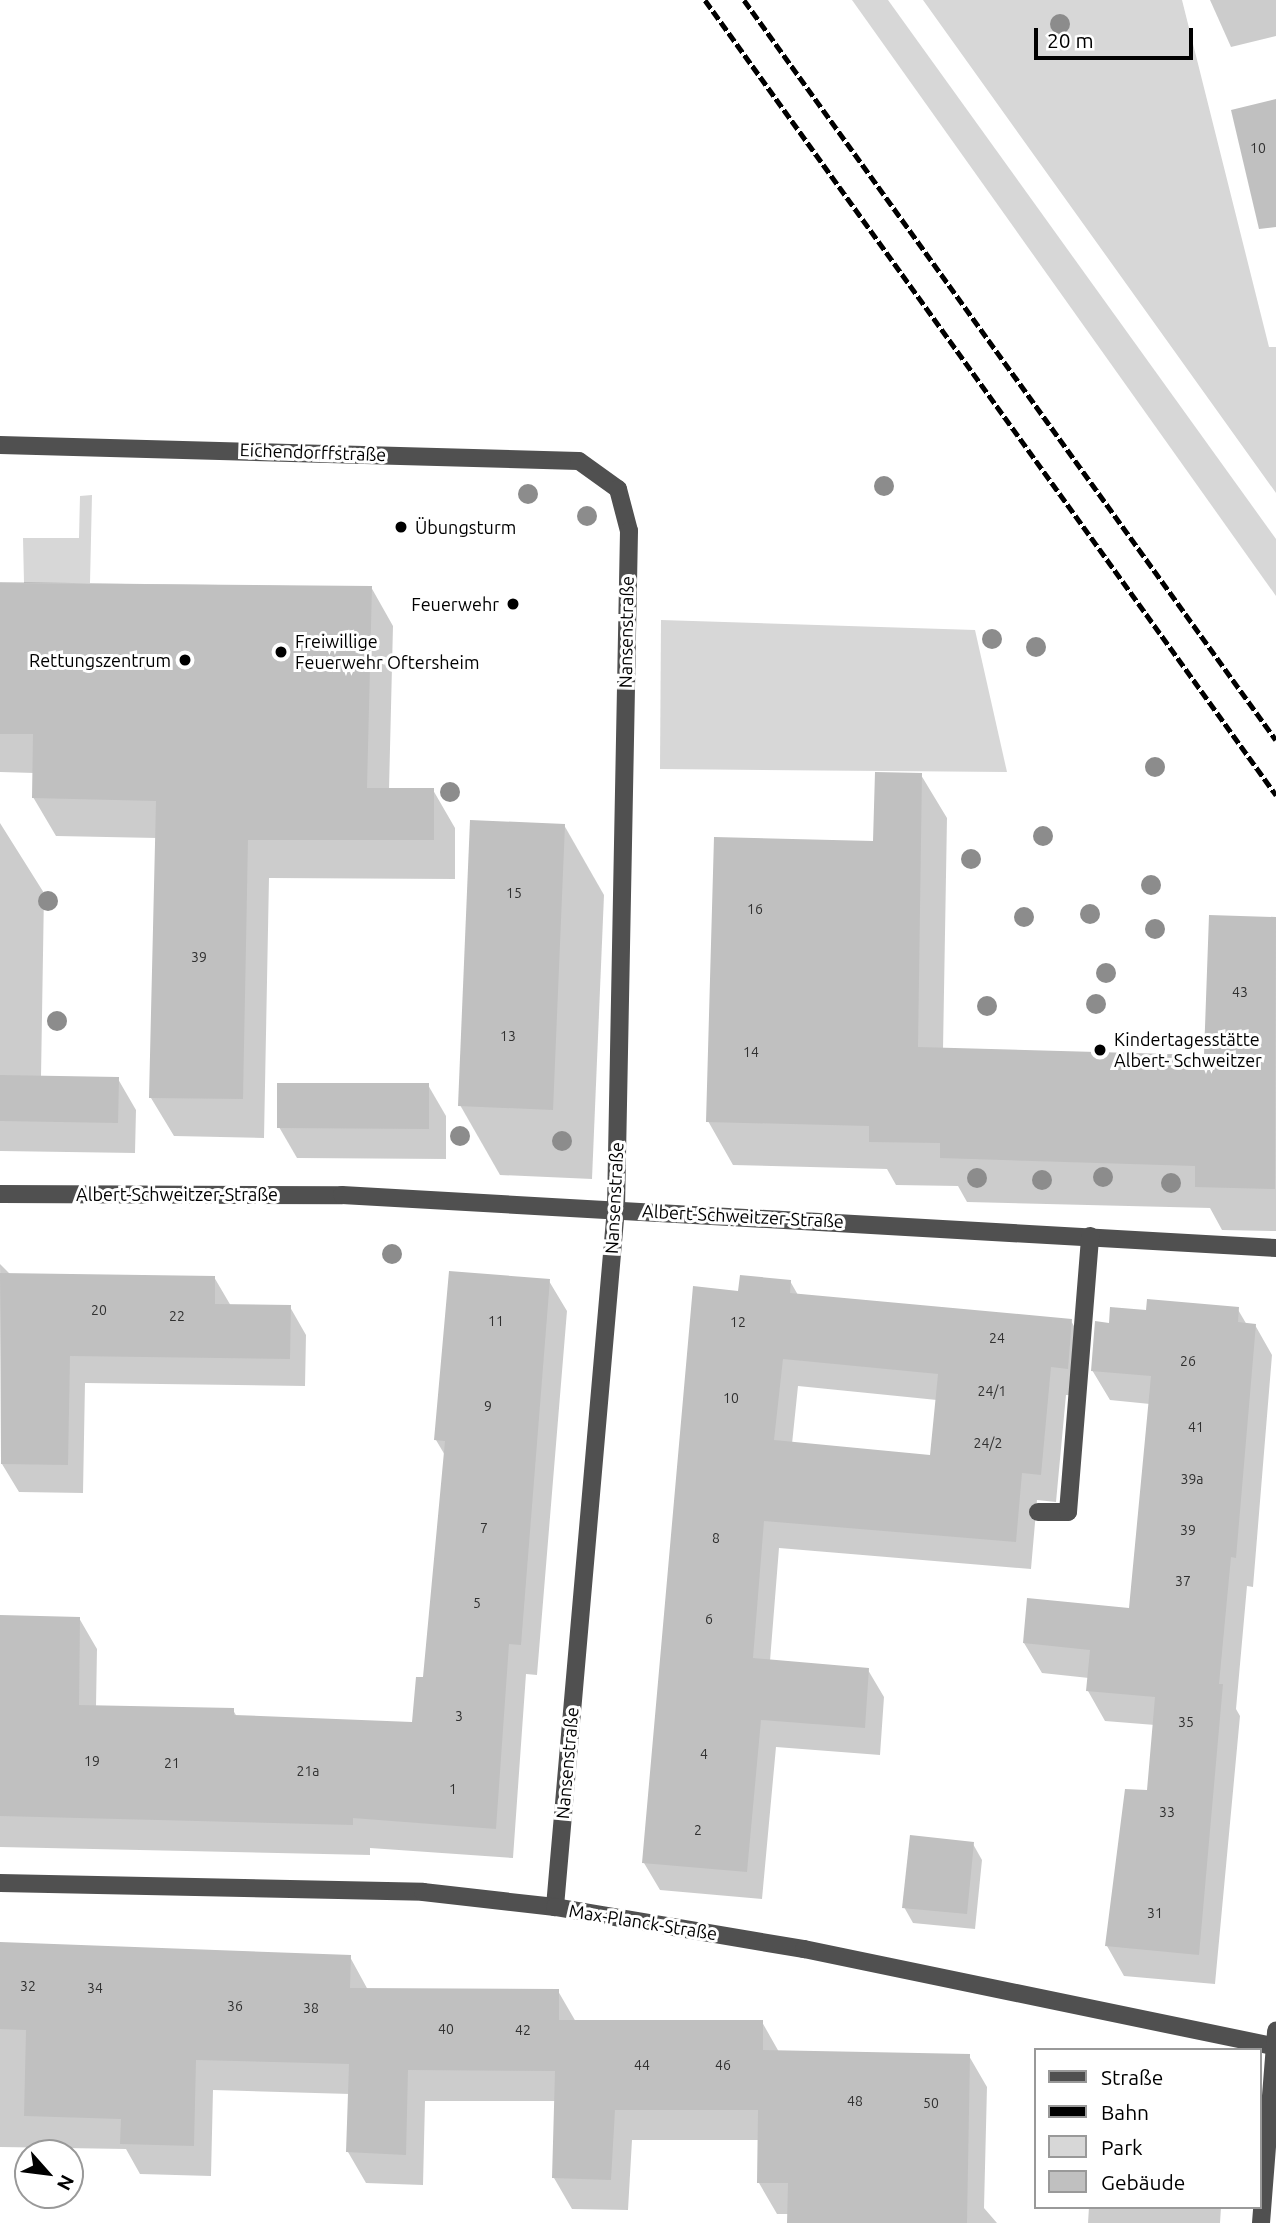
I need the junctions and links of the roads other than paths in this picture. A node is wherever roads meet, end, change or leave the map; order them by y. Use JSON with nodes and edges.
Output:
{"nodes":[{"id":1,"x":0,"y":445,"type":"edge"},
{"id":2,"x":618,"y":489,"type":"joint"},
{"id":3,"x":0,"y":1194,"type":"edge"},
{"id":4,"x":616,"y":1209,"type":"junction"},
{"id":5,"x":1090,"y":1236,"type":"junction"},
{"id":6,"x":1276,"y":1248,"type":"edge"},
{"id":7,"x":1038,"y":1512,"type":"dead end"},
{"id":8,"x":0,"y":1883,"type":"edge"},
{"id":9,"x":555,"y":1907,"type":"junction"},
{"id":10,"x":1276,"y":2042,"type":"edge"},
{"id":11,"x":1261,"y":2223,"type":"edge"}],
"edges":[{"from":1,"to":2,"type":"street","name":"Eichendorffstraße"},
{"from":2,"to":4,"type":"street","name":"Nansenstraße"},
{"from":3,"to":4,"type":"street","name":"Albert-Schweitzer-Straße"},
{"from":4,"to":5,"type":"street","name":"Albert-Schweitzer-Straße"},
{"from":4,"to":9,"type":"street","name":"Nansenstraße"},
{"from":5,"to":6,"type":"street","name":"Albert-Schweitzer-Straße"},
{"from":5,"to":7,"type":"street"},
{"from":8,"to":9,"type":"street","name":"Max-Planck-Straße"},
{"from":9,"to":10,"type":"street","name":"Max-Planck-Straße"},
{"from":10,"to":11,"type":"street"}]}
